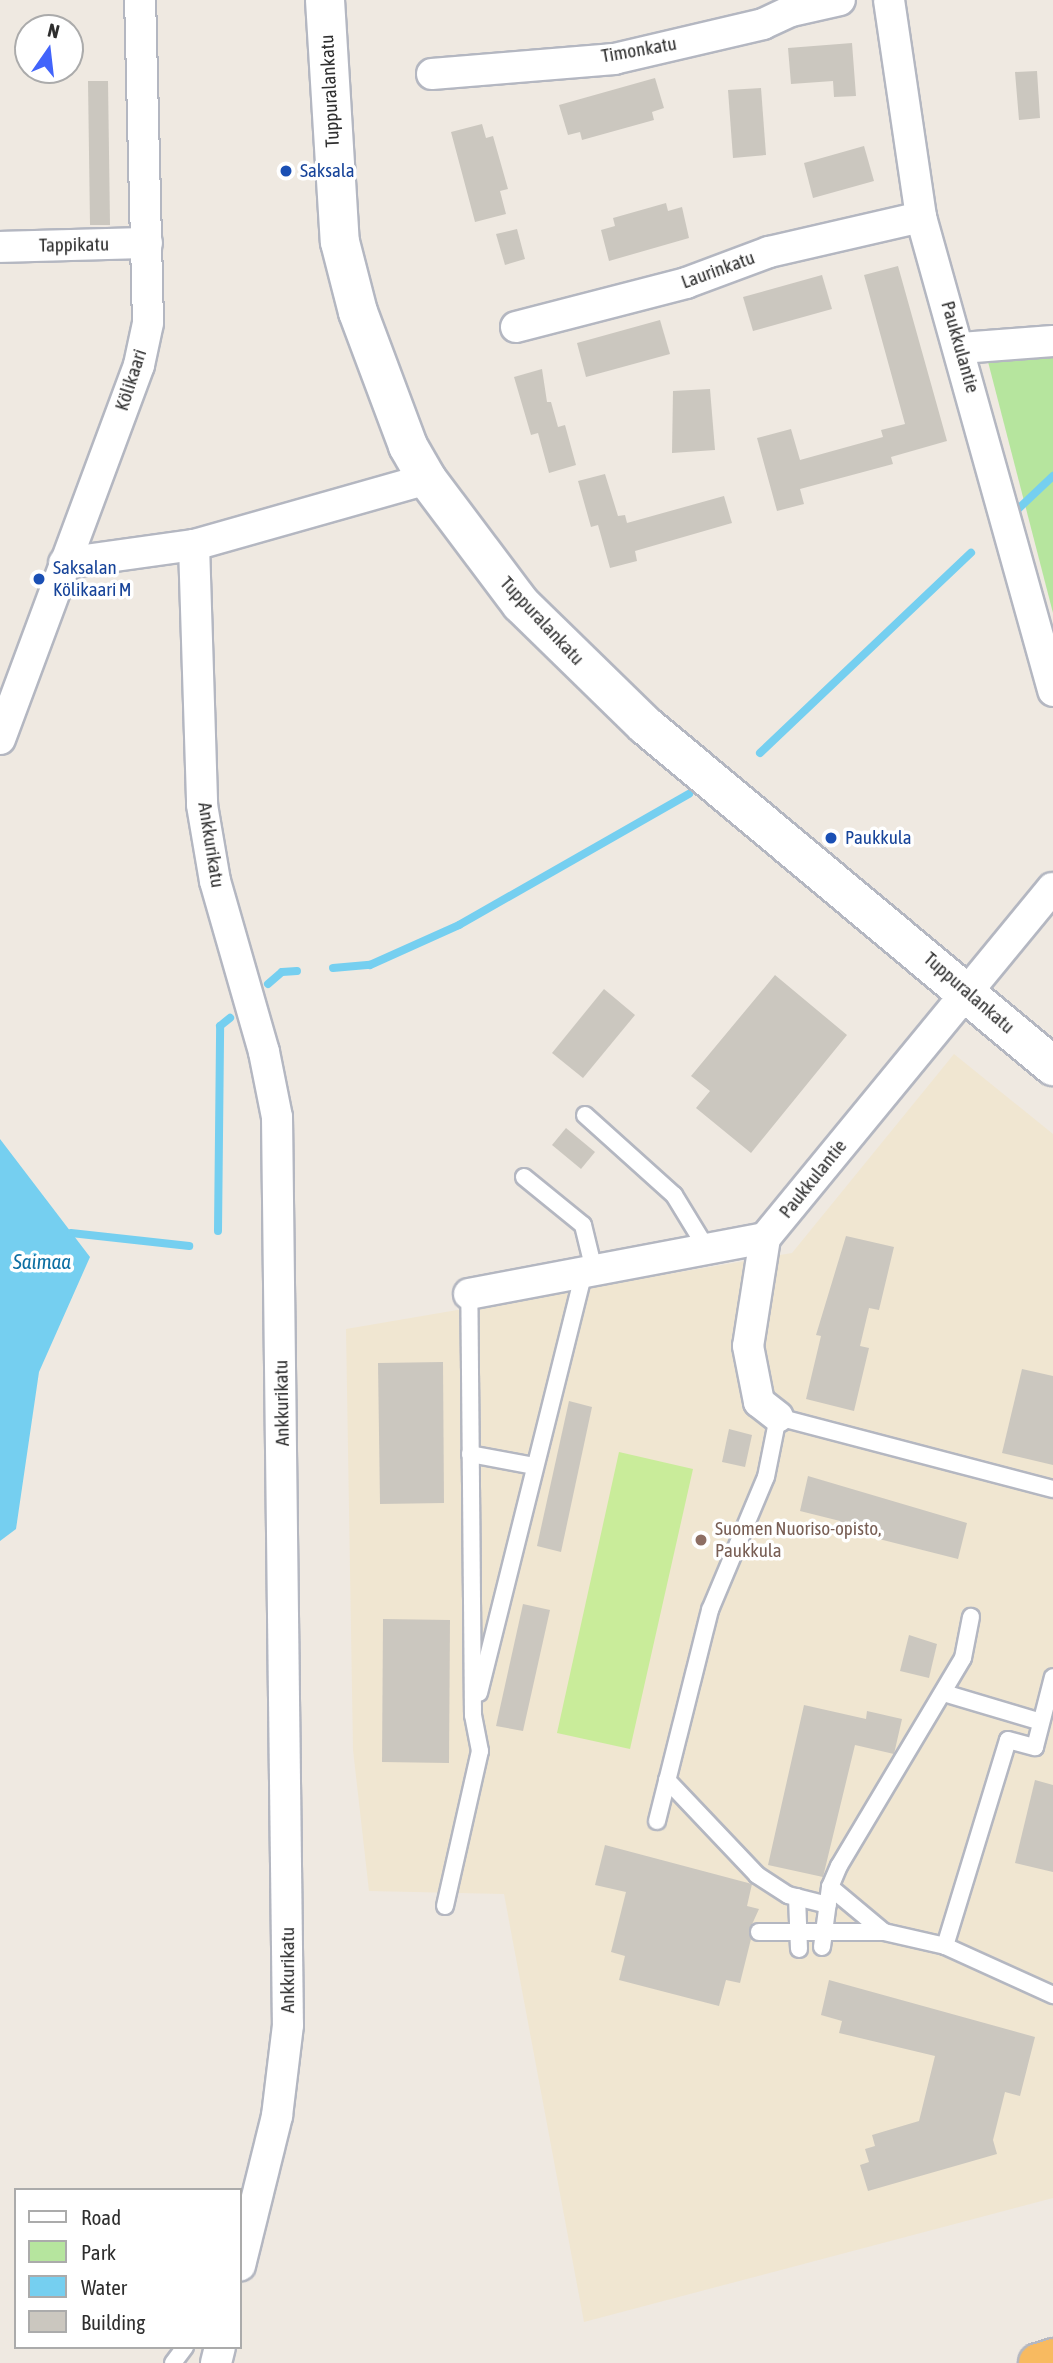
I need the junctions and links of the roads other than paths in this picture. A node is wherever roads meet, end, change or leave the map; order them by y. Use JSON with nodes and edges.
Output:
{"nodes":[{"id":1,"x":140,"y":0,"type":"edge"},
{"id":2,"x":325,"y":0,"type":"edge"},
{"id":3,"x":841,"y":0,"type":"edge"},
{"id":4,"x":888,"y":0,"type":"edge"},
{"id":5,"x":432,"y":74,"type":"dead end"},
{"id":6,"x":921,"y":217,"type":"junction"},
{"id":7,"x":147,"y":243,"type":"junction"},
{"id":8,"x":0,"y":247,"type":"edge"},
{"id":9,"x":516,"y":327,"type":"dead end"},
{"id":10,"x":1053,"y":341,"type":"edge"},
{"id":11,"x":961,"y":348,"type":"junction"},
{"id":12,"x":427,"y":479,"type":"junction"},
{"id":13,"x":194,"y":545,"type":"junction"},
{"id":14,"x":64,"y":563,"type":"junction"},
{"id":15,"x":1053,"y":691,"type":"edge"},
{"id":16,"x":1,"y":730,"type":"edge"},
{"id":17,"x":1053,"y":888,"type":"edge"},
{"id":18,"x":967,"y":991,"type":"junction"},
{"id":19,"x":1053,"y":1066,"type":"edge"},
{"id":20,"x":585,"y":1115,"type":"dead end"},
{"id":21,"x":524,"y":1177,"type":"dead end"},
{"id":22,"x":765,"y":1238,"type":"junction"},
{"id":23,"x":707,"y":1249,"type":"junction"},
{"id":24,"x":589,"y":1271,"type":"junction"},
{"id":25,"x":468,"y":1294,"type":"joint"},
{"id":26,"x":778,"y":1417,"type":"junction"},
{"id":27,"x":470,"y":1454,"type":"junction"},
{"id":28,"x":535,"y":1466,"type":"junction"},
{"id":29,"x":1053,"y":1489,"type":"edge"},
{"id":30,"x":971,"y":1617,"type":"dead end"},
{"id":31,"x":1053,"y":1677,"type":"edge"},
{"id":32,"x":944,"y":1693,"type":"junction"},
{"id":33,"x":473,"y":1715,"type":"junction"},
{"id":34,"x":1041,"y":1722,"type":"junction"},
{"id":35,"x":667,"y":1780,"type":"junction"},
{"id":36,"x":657,"y":1821,"type":"dead end"},
{"id":37,"x":830,"y":1887,"type":"junction"},
{"id":38,"x":796,"y":1897,"type":"junction"},
{"id":39,"x":828,"y":1905,"type":"junction"},
{"id":40,"x":445,"y":1906,"type":"dead end"},
{"id":41,"x":759,"y":1932,"type":"dead end"},
{"id":42,"x":884,"y":1933,"type":"junction"},
{"id":43,"x":823,"y":1940,"type":"junction"},
{"id":44,"x":799,"y":1941,"type":"junction"},
{"id":45,"x":944,"y":1946,"type":"junction"},
{"id":46,"x":1053,"y":1995,"type":"edge"},
{"id":47,"x":242,"y":2258,"type":"edge"},
{"id":48,"x":1053,"y":2358,"type":"edge"},
{"id":49,"x":1038,"y":2363,"type":"edge"}],
"edges":[{"from":1,"to":7,"type":"street","name":"Kölikaari"},
{"from":2,"to":12,"type":"street","name":"Tuppuralankatu"},
{"from":3,"to":5,"type":"street","name":"Timonkatu"},
{"from":4,"to":6,"type":"street","name":"Paukkulantie"},
{"from":6,"to":9,"type":"street","name":"Laurinkatu"},
{"from":6,"to":11,"type":"street","name":"Paukkulantie"},
{"from":7,"to":8,"type":"street","name":"Tappikatu"},
{"from":7,"to":14,"type":"street","name":"Kölikaari"},
{"from":10,"to":11,"type":"street"},
{"from":11,"to":15,"type":"street","name":"Paukkulantie"},
{"from":12,"to":13,"type":"street"},
{"from":12,"to":18,"type":"street","name":"Tuppuralankatu"},
{"from":13,"to":14,"type":"street"},
{"from":13,"to":47,"type":"street","name":"Ankkurikatu"},
{"from":14,"to":16,"type":"street","name":"Kölikaari"},
{"from":17,"to":18,"type":"street","name":"Paukkulantie"},
{"from":18,"to":19,"type":"street","name":"Tuppuralankatu"},
{"from":18,"to":22,"type":"street","name":"Paukkulantie"},
{"from":20,"to":23,"type":"lane"},
{"from":21,"to":24,"type":"lane"},
{"from":22,"to":23,"type":"street"},
{"from":22,"to":26,"type":"street"},
{"from":23,"to":24,"type":"street"},
{"from":24,"to":25,"type":"street"},
{"from":24,"to":28,"type":"lane"},
{"from":25,"to":27,"type":"lane"},
{"from":26,"to":29,"type":"lane"},
{"from":26,"to":35,"type":"lane"},
{"from":27,"to":28,"type":"lane"},
{"from":27,"to":33,"type":"lane"},
{"from":28,"to":33,"type":"lane"},
{"from":30,"to":32,"type":"lane"},
{"from":31,"to":34,"type":"lane"},
{"from":32,"to":34,"type":"lane"},
{"from":32,"to":37,"type":"lane"},
{"from":33,"to":40,"type":"lane"},
{"from":34,"to":45,"type":"lane"},
{"from":35,"to":36,"type":"lane"},
{"from":35,"to":38,"type":"lane"},
{"from":37,"to":39,"type":"lane"},
{"from":37,"to":42,"type":"lane"},
{"from":38,"to":39,"type":"lane"},
{"from":38,"to":44,"type":"lane"},
{"from":39,"to":43,"type":"lane"},
{"from":41,"to":44,"type":"lane"},
{"from":42,"to":43,"type":"lane"},
{"from":42,"to":45,"type":"lane"},
{"from":43,"to":44,"type":"lane"},
{"from":45,"to":46,"type":"lane"},
{"from":48,"to":49,"type":"highway"}]}
